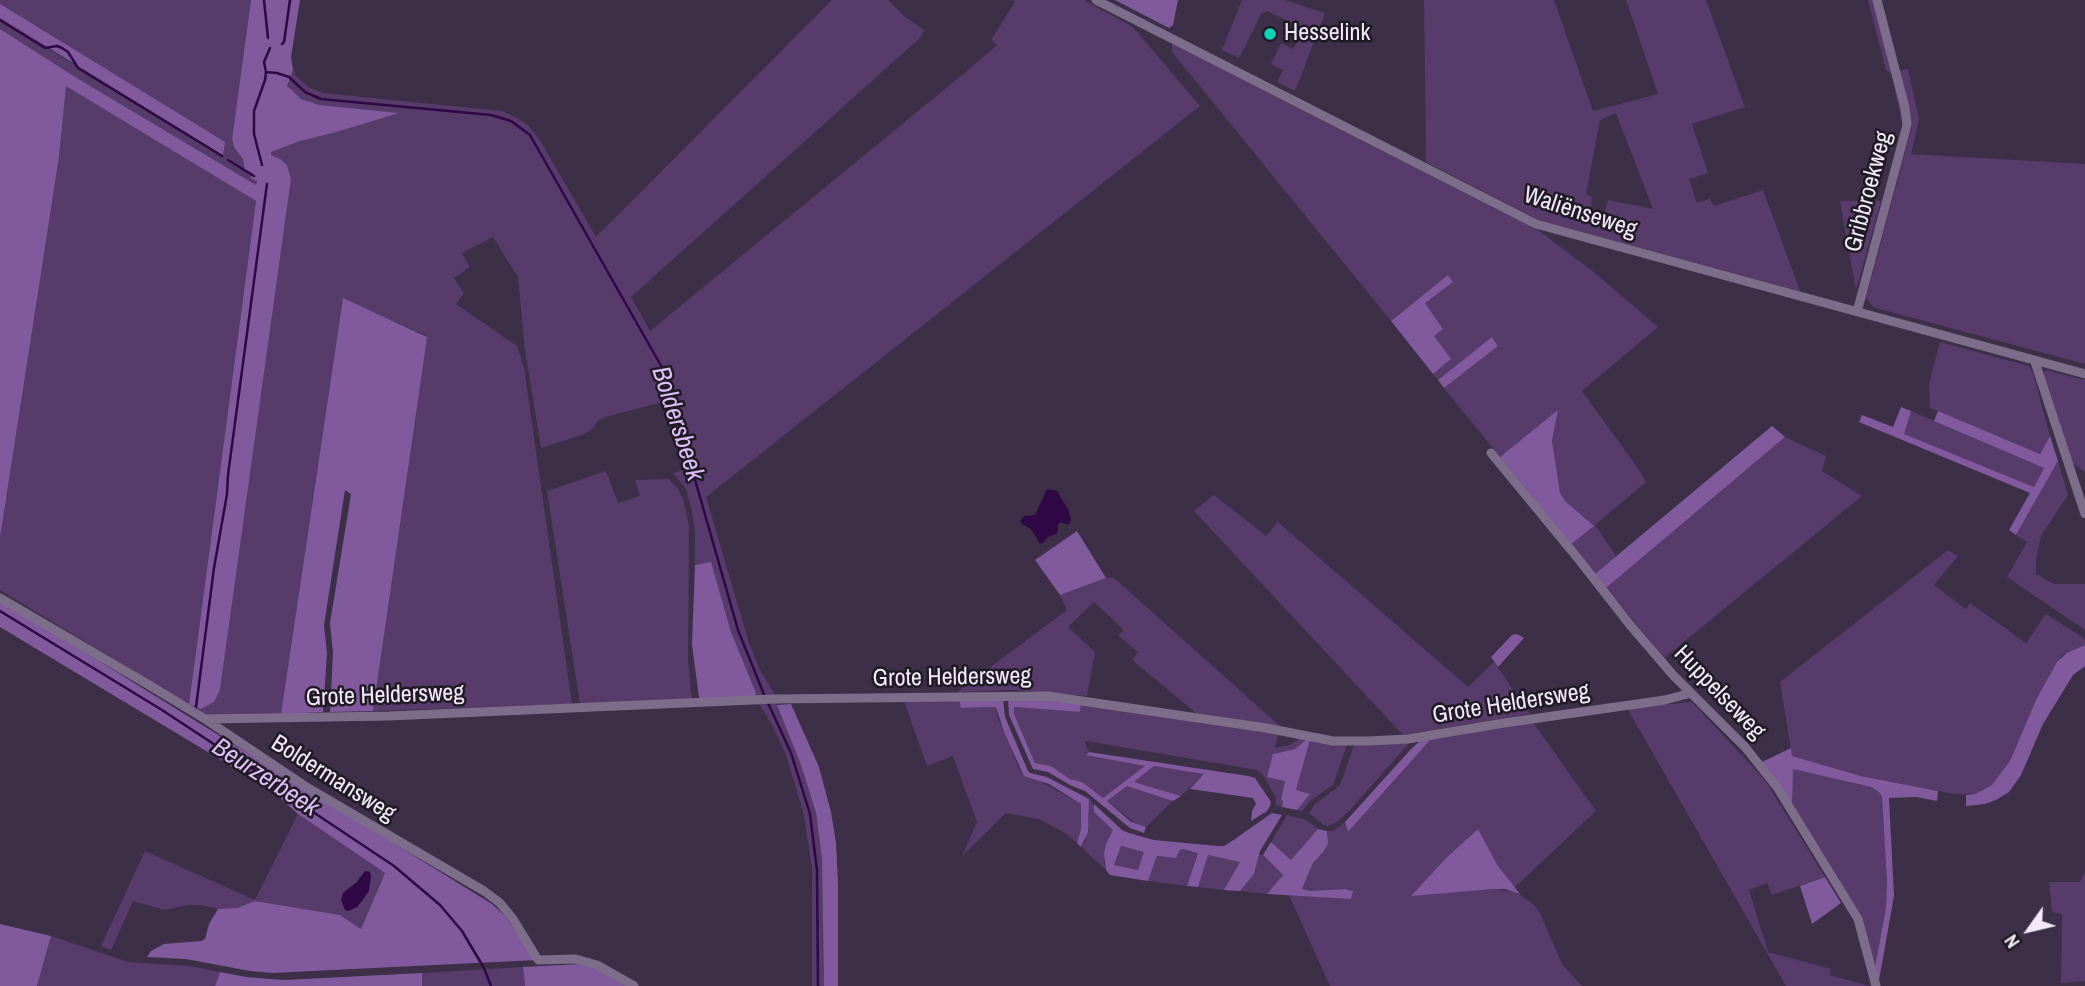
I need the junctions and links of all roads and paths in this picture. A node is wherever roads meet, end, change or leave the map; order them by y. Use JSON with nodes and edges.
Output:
{"nodes":[{"id":1,"x":1096,"y":0,"type":"edge"},
{"id":2,"x":1877,"y":0,"type":"edge"},
{"id":3,"x":1857,"y":312,"type":"junction"},
{"id":4,"x":2035,"y":362,"type":"junction"},
{"id":5,"x":2085,"y":374,"type":"edge"},
{"id":6,"x":1491,"y":453,"type":"dead end"},
{"id":7,"x":2085,"y":514,"type":"edge"},
{"id":8,"x":0,"y":598,"type":"edge"},
{"id":9,"x":1691,"y":693,"type":"junction"},
{"id":10,"x":205,"y":719,"type":"junction"},
{"id":11,"x":634,"y":986,"type":"edge"},
{"id":12,"x":1876,"y":986,"type":"edge"}],
"edges":[{"from":1,"to":3,"type":"street","name":"Waliënseweg"},
{"from":2,"to":3,"type":"street","name":"Gribbroekweg"},
{"from":3,"to":4,"type":"street","name":"Waliënseweg"},
{"from":4,"to":5,"type":"street","name":"Waliënseweg"},
{"from":4,"to":7,"type":"street"},
{"from":6,"to":9,"type":"street","name":"Huppelseweg"},
{"from":8,"to":10,"type":"street","name":"Boldermansweg"},
{"from":9,"to":10,"type":"street","name":"Grote Heldersweg"},
{"from":9,"to":12,"type":"street","name":"Huppelseweg"},
{"from":10,"to":11,"type":"street","name":"Boldermansweg"}]}
